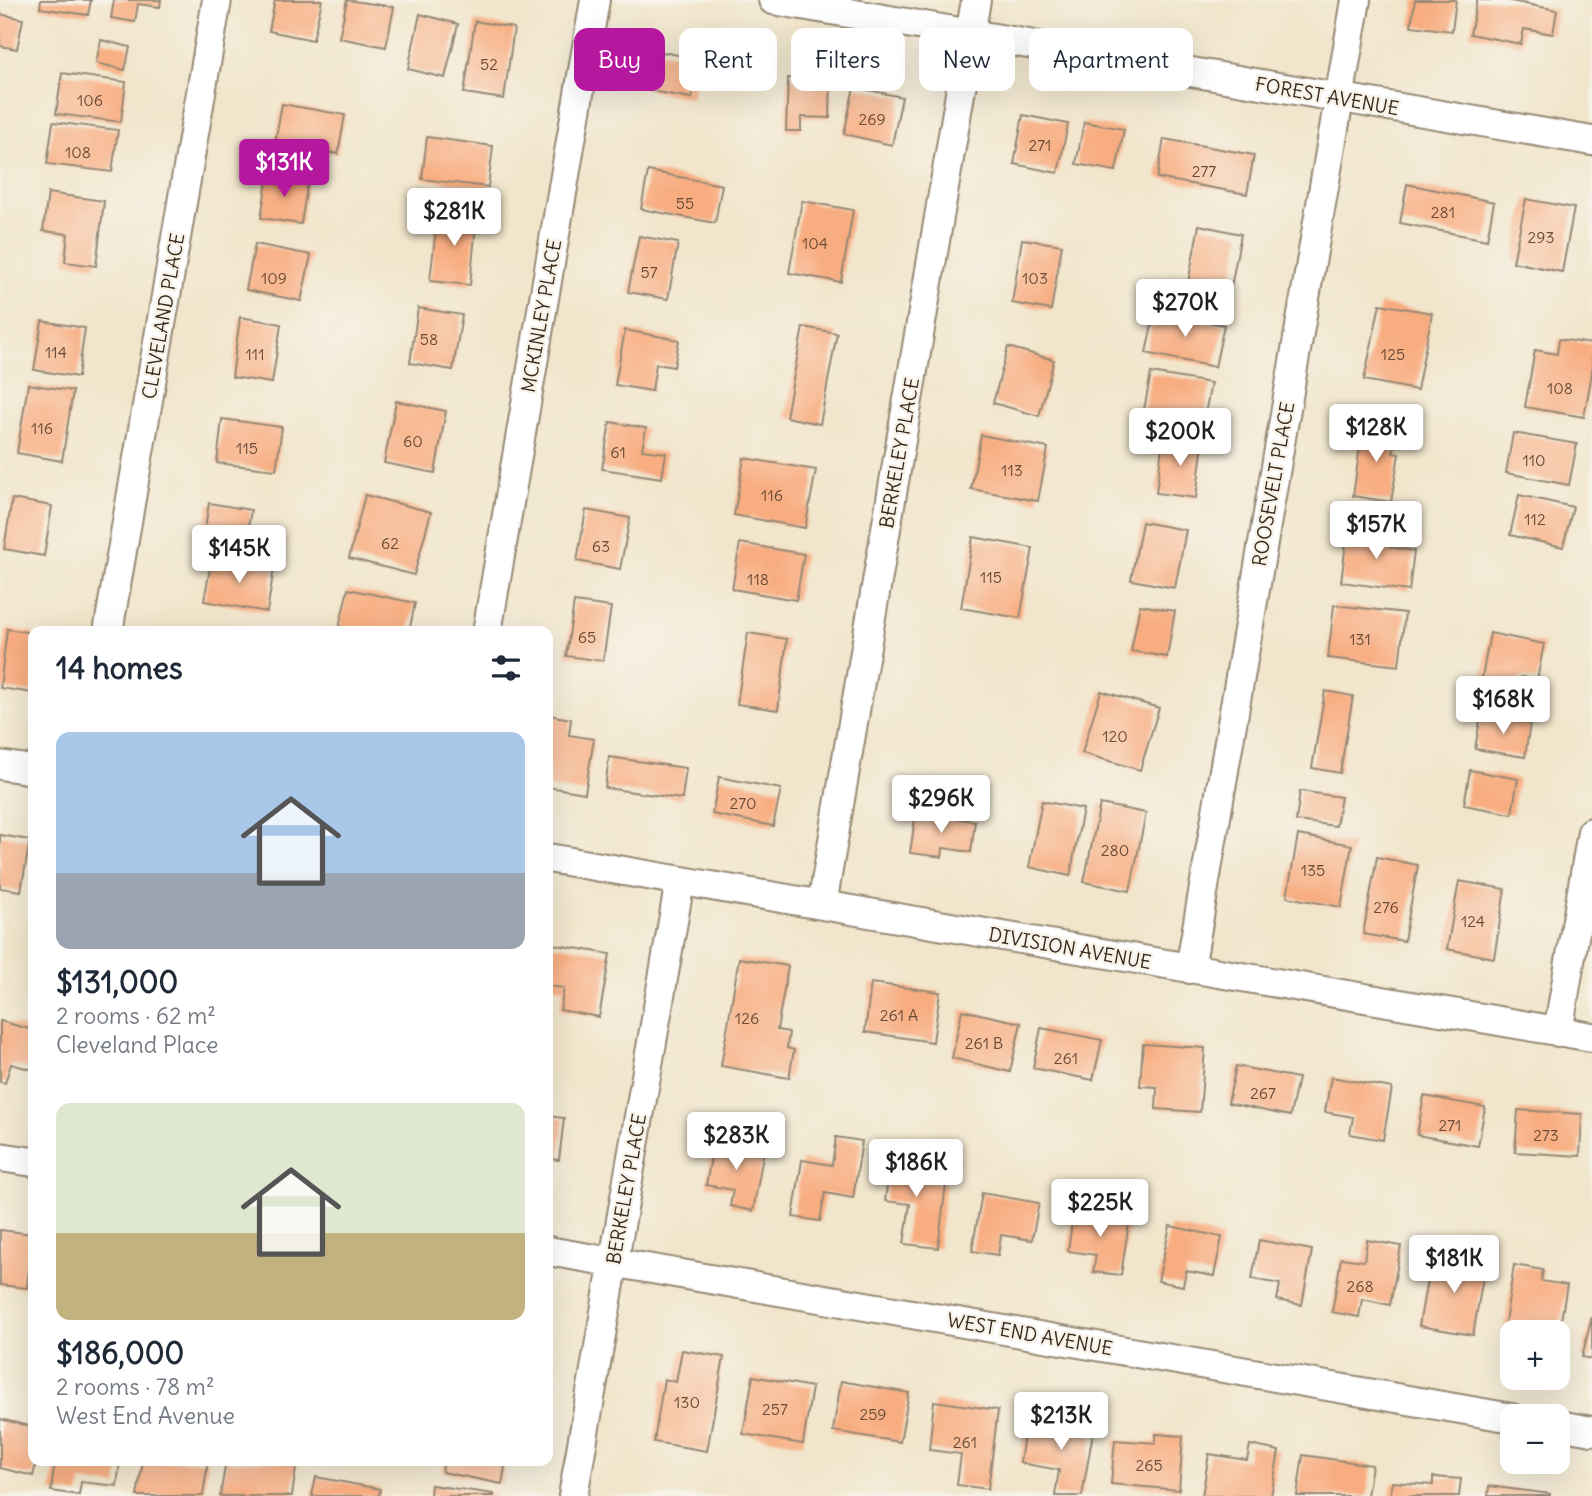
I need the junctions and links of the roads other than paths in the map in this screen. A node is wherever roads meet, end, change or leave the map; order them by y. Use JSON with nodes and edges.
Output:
{"nodes":[{"id":1,"x":217,"y":0,"type":"edge"},
{"id":2,"x":595,"y":0,"type":"edge"},
{"id":3,"x":773,"y":0,"type":"edge"},
{"id":4,"x":976,"y":0,"type":"edge"},
{"id":5,"x":1356,"y":0,"type":"edge"},
{"id":6,"x":935,"y":28,"type":"edge"},
{"id":7,"x":971,"y":28,"type":"edge"},
{"id":8,"x":1015,"y":42,"type":"edge"},
{"id":9,"x":960,"y":91,"type":"edge"},
{"id":10,"x":1339,"y":98,"type":"junction"},
{"id":11,"x":1592,"y":141,"type":"edge"},
{"id":12,"x":109,"y":626,"type":"edge"},
{"id":13,"x":488,"y":626,"type":"edge"},
{"id":14,"x":0,"y":765,"type":"edge"},
{"id":15,"x":28,"y":769,"type":"edge"},
{"id":16,"x":1592,"y":832,"type":"edge"},
{"id":17,"x":553,"y":860,"type":"edge"},
{"id":18,"x":680,"y":881,"type":"junction"},
{"id":19,"x":822,"y":905,"type":"junction"},
{"id":20,"x":1190,"y":969,"type":"junction"},
{"id":21,"x":1558,"y":1032,"type":"junction"},
{"id":22,"x":1592,"y":1037,"type":"edge"},
{"id":23,"x":0,"y":1157,"type":"edge"},
{"id":24,"x":28,"y":1162,"type":"edge"},
{"id":25,"x":553,"y":1252,"type":"edge"},
{"id":26,"x":614,"y":1262,"type":"junction"},
{"id":27,"x":1500,"y":1416,"type":"edge"},
{"id":28,"x":1570,"y":1427,"type":"edge"},
{"id":29,"x":1592,"y":1431,"type":"edge"},
{"id":30,"x":573,"y":1496,"type":"edge"}],
"edges":[{"from":1,"to":12,"type":"street","name":"CLEVELAND PLACE"},
{"from":2,"to":13,"type":"street","name":"MCKINLEY PLACE"},
{"from":3,"to":6,"type":"street","name":"FOREST AVENUE"},
{"from":4,"to":7,"type":"street","name":"BERKELEY PLACE"},
{"from":5,"to":10,"type":"street","name":"ROOSEVELT PLACE"},
{"from":8,"to":10,"type":"street","name":"FOREST AVENUE"},
{"from":9,"to":19,"type":"street","name":"BERKELEY PLACE"},
{"from":10,"to":11,"type":"street","name":"FOREST AVENUE"},
{"from":10,"to":20,"type":"street","name":"ROOSEVELT PLACE"},
{"from":14,"to":15,"type":"street"},
{"from":16,"to":21,"type":"street"},
{"from":17,"to":18,"type":"street","name":"DIVISION AVENUE"},
{"from":18,"to":19,"type":"street","name":"DIVISION AVENUE"},
{"from":18,"to":26,"type":"street","name":"BERKELEY PLACE"},
{"from":19,"to":20,"type":"street","name":"DIVISION AVENUE"},
{"from":20,"to":21,"type":"street","name":"DIVISION AVENUE"},
{"from":21,"to":22,"type":"street","name":"DIVISION AVENUE"},
{"from":23,"to":24,"type":"street"},
{"from":25,"to":26,"type":"street","name":"WEST END AVENUE"},
{"from":26,"to":27,"type":"street","name":"WEST END AVENUE"},
{"from":26,"to":30,"type":"street","name":"BERKELEY PLACE"},
{"from":28,"to":29,"type":"street"}]}
